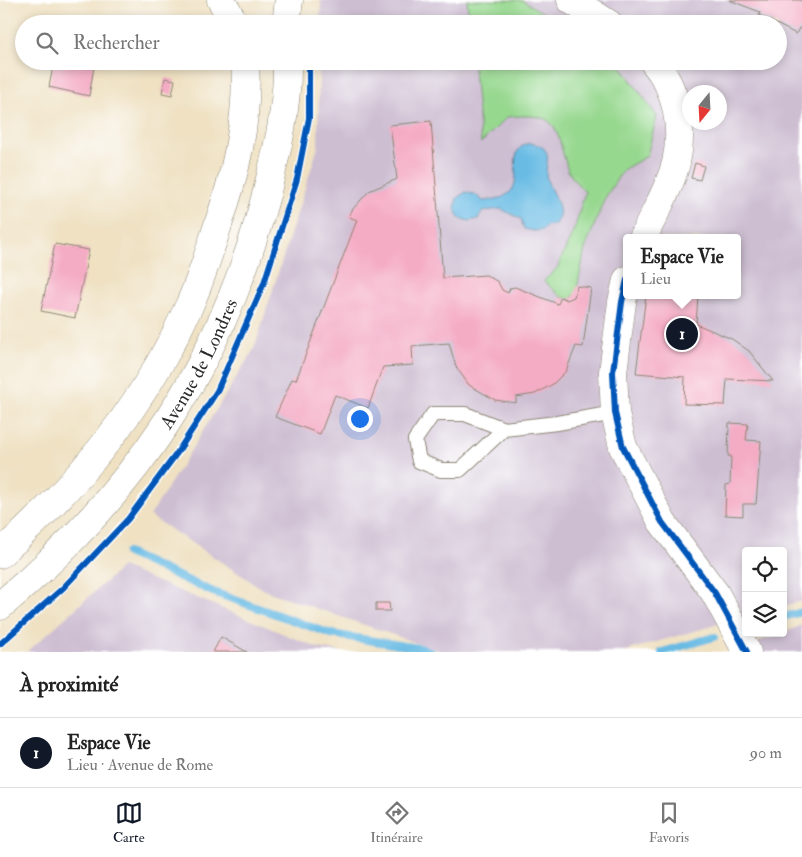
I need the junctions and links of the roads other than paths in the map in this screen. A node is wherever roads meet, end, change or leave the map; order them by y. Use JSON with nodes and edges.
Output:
{"nodes":[{"id":1,"x":221,"y":0,"type":"edge"},
{"id":2,"x":289,"y":0,"type":"edge"},
{"id":3,"x":571,"y":0,"type":"edge"},
{"id":4,"x":230,"y":15,"type":"edge"},
{"id":5,"x":287,"y":15,"type":"edge"},
{"id":6,"x":594,"y":15,"type":"edge"},
{"id":7,"x":246,"y":70,"type":"edge"},
{"id":8,"x":286,"y":70,"type":"edge"},
{"id":9,"x":660,"y":70,"type":"edge"},
{"id":10,"x":645,"y":234,"type":"edge"},
{"id":11,"x":623,"y":298,"type":"edge"},
{"id":12,"x":615,"y":413,"type":"junction"},
{"id":13,"x":504,"y":430,"type":"junction"},
{"id":14,"x":0,"y":554,"type":"edge"},
{"id":15,"x":0,"y":606,"type":"edge"},
{"id":16,"x":747,"y":652,"type":"edge"}],
"edges":[{"from":1,"to":4,"type":"main road"},
{"from":2,"to":5,"type":"main road"},
{"from":3,"to":6,"type":"main road"},
{"from":7,"to":14,"type":"main road","name":"Avenue de Londres"},
{"from":8,"to":15,"type":"main road","name":"Avenue de Londres"},
{"from":9,"to":10,"type":"main road"},
{"from":11,"to":12,"type":"main road"},
{"from":12,"to":13,"type":"lane"},
{"from":12,"to":16,"type":"main road"},
{"from":13,"to":13,"type":"lane"}]}
